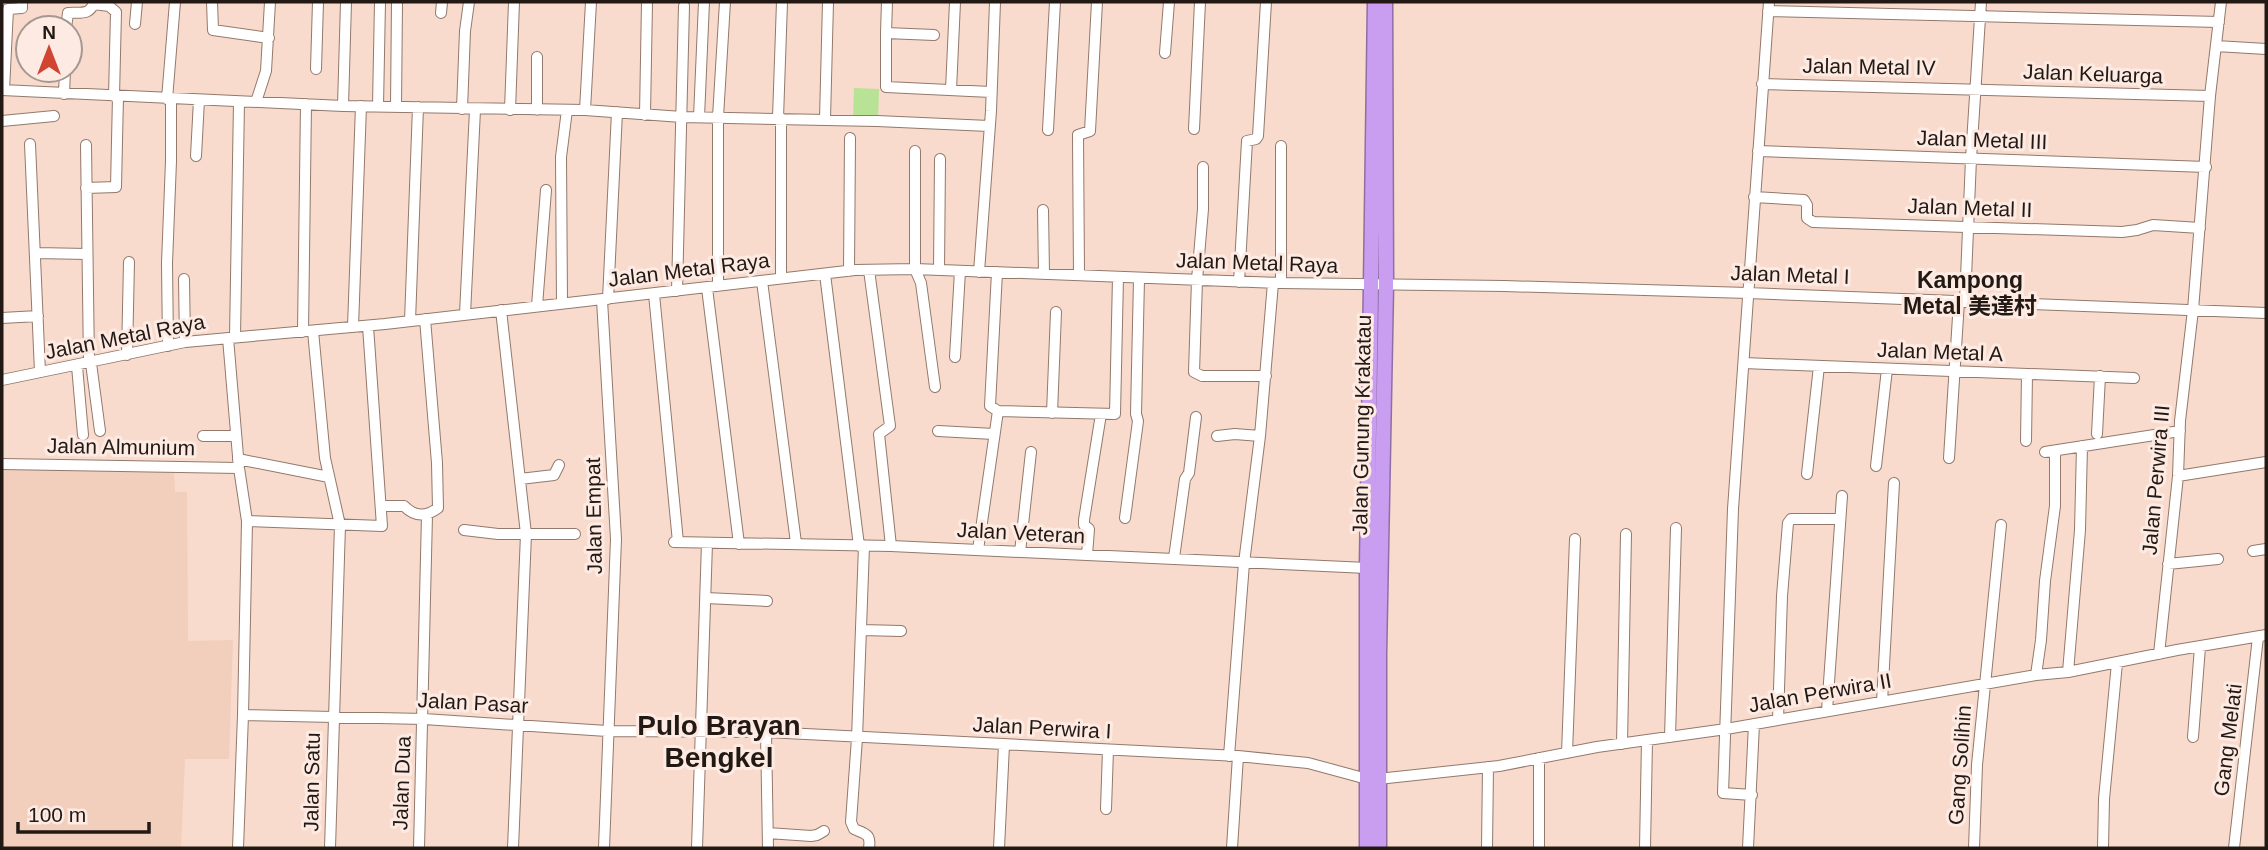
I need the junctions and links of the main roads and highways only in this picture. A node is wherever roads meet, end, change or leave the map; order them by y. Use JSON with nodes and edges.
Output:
{"nodes":[{"id":1,"x":1374,"y":2,"type":"edge"},
{"id":2,"x":1385,"y":2,"type":"edge"},
{"id":3,"x":1372,"y":779,"type":"junction"},
{"id":4,"x":1367,"y":848,"type":"edge"},
{"id":5,"x":1379,"y":848,"type":"edge"}],
"edges":[{"from":1,"to":3,"type":"highway","name":"Jalan Gunung Krakatau"},
{"from":2,"to":3,"type":"highway","name":"Jalan Gunung Krakatau"},
{"from":3,"to":4,"type":"highway","name":"Jalan Gunung Krakatau"},
{"from":3,"to":5,"type":"highway","name":"Jalan Gunung Krakatau"}]}
